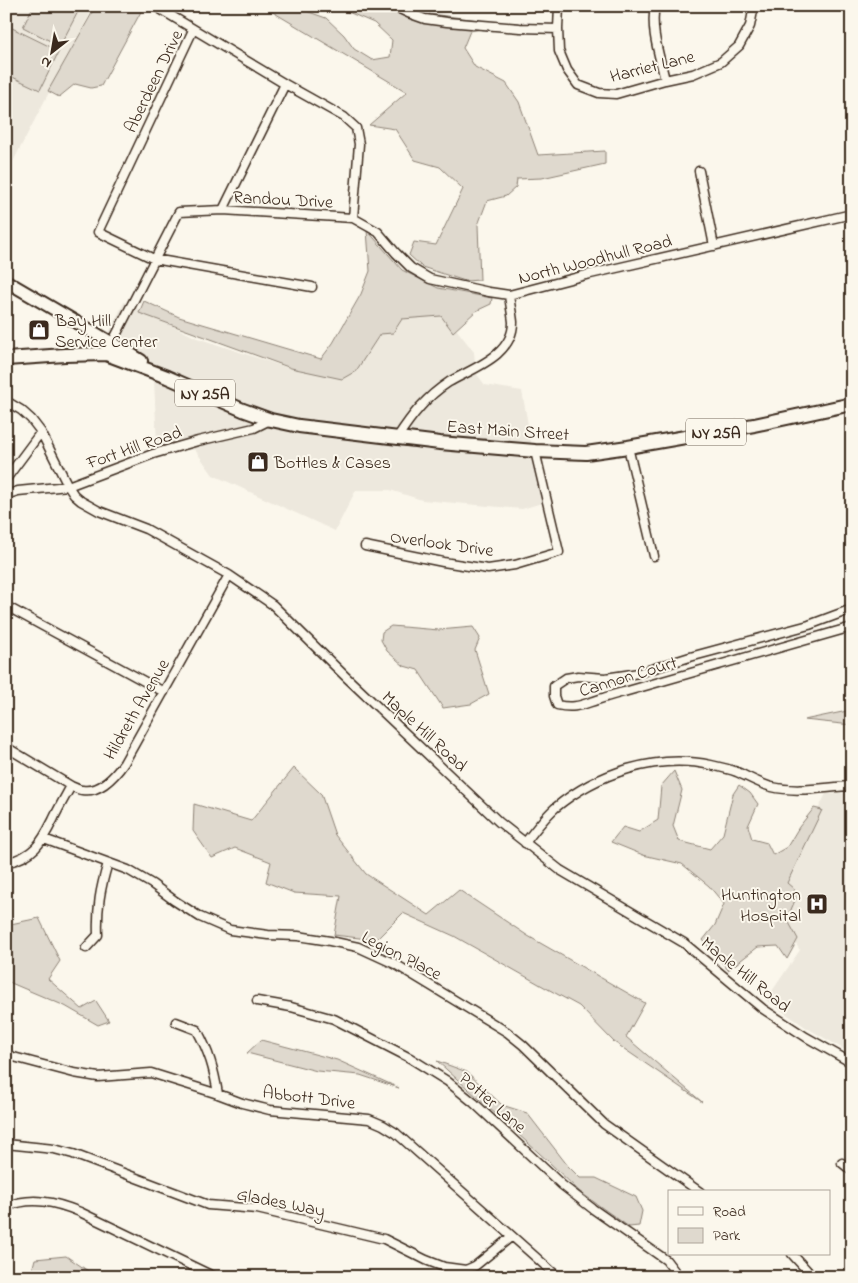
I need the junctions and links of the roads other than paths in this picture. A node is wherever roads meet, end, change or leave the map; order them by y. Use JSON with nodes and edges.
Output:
{"nodes":[{"id":1,"x":155,"y":6,"type":"edge"},
{"id":2,"x":393,"y":6,"type":"edge"},
{"id":3,"x":559,"y":6,"type":"edge"},
{"id":4,"x":655,"y":6,"type":"edge"},
{"id":5,"x":754,"y":6,"type":"edge"},
{"id":6,"x":558,"y":29,"type":"junction"},
{"id":7,"x":193,"y":30,"type":"junction"},
{"id":8,"x":666,"y":80,"type":"junction"},
{"id":9,"x":285,"y":84,"type":"junction"},
{"id":10,"x":699,"y":171,"type":"dead end"},
{"id":11,"x":223,"y":210,"type":"junction"},
{"id":12,"x":852,"y":214,"type":"edge"},
{"id":13,"x":353,"y":218,"type":"junction"},
{"id":14,"x":714,"y":246,"type":"junction"},
{"id":15,"x":154,"y":259,"type":"junction"},
{"id":16,"x":6,"y":282,"type":"edge"},
{"id":17,"x":312,"y":287,"type":"dead end"},
{"id":18,"x":509,"y":295,"type":"junction"},
{"id":19,"x":109,"y":348,"type":"junction"},
{"id":20,"x":6,"y":360,"type":"edge"},
{"id":21,"x":6,"y":400,"type":"edge"},
{"id":22,"x":852,"y":404,"type":"edge"},
{"id":23,"x":271,"y":420,"type":"junction"},
{"id":24,"x":41,"y":432,"type":"junction"},
{"id":25,"x":397,"y":438,"type":"junction"},
{"id":26,"x":628,"y":447,"type":"junction"},
{"id":27,"x":535,"y":451,"type":"junction"},
{"id":28,"x":6,"y":479,"type":"edge"},
{"id":29,"x":68,"y":486,"type":"junction"},
{"id":30,"x":6,"y":495,"type":"edge"},
{"id":31,"x":365,"y":546,"type":"dead end"},
{"id":32,"x":654,"y":556,"type":"dead end"},
{"id":33,"x":229,"y":575,"type":"junction"},
{"id":34,"x":6,"y":606,"type":"edge"},
{"id":35,"x":852,"y":609,"type":"edge"},
{"id":36,"x":817,"y":622,"type":"junction"},
{"id":37,"x":852,"y":626,"type":"edge"},
{"id":38,"x":822,"y":635,"type":"junction"},
{"id":39,"x":675,"y":662,"type":"junction"},
{"id":40,"x":679,"y":676,"type":"junction"},
{"id":41,"x":164,"y":692,"type":"junction"},
{"id":42,"x":6,"y":747,"type":"edge"},
{"id":43,"x":71,"y":786,"type":"junction"},
{"id":44,"x":852,"y":786,"type":"edge"},
{"id":45,"x":44,"y":839,"type":"junction"},
{"id":46,"x":525,"y":842,"type":"junction"},
{"id":47,"x":6,"y":863,"type":"edge"},
{"id":48,"x":108,"y":863,"type":"junction"},
{"id":49,"x":86,"y":948,"type":"dead end"},
{"id":50,"x":257,"y":1000,"type":"dead end"},
{"id":51,"x":176,"y":1022,"type":"dead end"},
{"id":52,"x":6,"y":1055,"type":"edge"},
{"id":53,"x":852,"y":1063,"type":"edge"},
{"id":54,"x":218,"y":1094,"type":"junction"},
{"id":55,"x":6,"y":1144,"type":"edge"},
{"id":56,"x":842,"y":1163,"type":"dead end"},
{"id":57,"x":852,"y":1171,"type":"edge"},
{"id":58,"x":697,"y":1190,"type":"edge"},
{"id":59,"x":6,"y":1207,"type":"edge"},
{"id":60,"x":512,"y":1236,"type":"junction"},
{"id":61,"x":794,"y":1256,"type":"edge"},
{"id":62,"x":215,"y":1277,"type":"edge"},
{"id":63,"x":558,"y":1277,"type":"edge"},
{"id":64,"x":679,"y":1277,"type":"edge"},
{"id":65,"x":814,"y":1277,"type":"edge"}],
"edges":[{"from":1,"to":7,"type":"street"},
{"from":2,"to":6,"type":"street"},
{"from":3,"to":6,"type":"street","name":"Harriet Lane"},
{"from":4,"to":8,"type":"street"},
{"from":5,"to":8,"type":"street","name":"Harriet Lane"},
{"from":6,"to":8,"type":"street","name":"Harriet Lane"},
{"from":7,"to":9,"type":"street","name":"Aberdeen Drive"},
{"from":7,"to":15,"type":"street","name":"Aberdeen Drive"},
{"from":9,"to":11,"type":"street"},
{"from":9,"to":13,"type":"street","name":"Aberdeen Drive"},
{"from":10,"to":14,"type":"street"},
{"from":11,"to":13,"type":"street","name":"Randou Drive"},
{"from":11,"to":15,"type":"street","name":"Randou Drive"},
{"from":12,"to":14,"type":"street","name":"North Woodhull Road"},
{"from":13,"to":18,"type":"street","name":"Randou Drive"},
{"from":14,"to":18,"type":"street","name":"North Woodhull Road"},
{"from":15,"to":17,"type":"street"},
{"from":15,"to":19,"type":"street","name":"Randou Drive"},
{"from":16,"to":19,"type":"main road"},
{"from":18,"to":25,"type":"street","name":"North Woodhull Road"},
{"from":19,"to":20,"type":"main road","name":"East Main Street"},
{"from":19,"to":23,"type":"main road","name":"East Main Street","number":"NY 25A"},
{"from":21,"to":24,"type":"street","name":"Maple Hill Road"},
{"from":22,"to":26,"type":"main road","name":"East Main Street","number":"NY 25A"},
{"from":23,"to":25,"type":"main road","name":"East Main Street","number":"NY 25A"},
{"from":23,"to":29,"type":"street","name":"Fort Hill Road"},
{"from":24,"to":28,"type":"street"},
{"from":24,"to":29,"type":"street","name":"Maple Hill Road"},
{"from":25,"to":27,"type":"main road","name":"East Main Street","number":"NY 25A"},
{"from":26,"to":27,"type":"main road","name":"East Main Street","number":"NY 25A"},
{"from":26,"to":32,"type":"street"},
{"from":27,"to":31,"type":"street","name":"Overlook Drive"},
{"from":29,"to":30,"type":"street","name":"Fort Hill Road"},
{"from":29,"to":33,"type":"street","name":"Maple Hill Road"},
{"from":33,"to":41,"type":"street","name":"Hildreth Avenue"},
{"from":33,"to":46,"type":"street","name":"Maple Hill Road"},
{"from":34,"to":41,"type":"street"},
{"from":35,"to":36,"type":"street","name":"Cannon Court"},
{"from":36,"to":38,"type":"street"},
{"from":36,"to":39,"type":"street","name":"Cannon Court"},
{"from":37,"to":38,"type":"street","name":"Cannon Court"},
{"from":38,"to":40,"type":"street","name":"Cannon Court"},
{"from":39,"to":40,"type":"street"},
{"from":39,"to":40,"type":"street","name":"Cannon Court"},
{"from":41,"to":43,"type":"street","name":"Hildreth Avenue"},
{"from":42,"to":43,"type":"street"},
{"from":43,"to":45,"type":"street"},
{"from":44,"to":46,"type":"street"},
{"from":45,"to":47,"type":"street"},
{"from":45,"to":48,"type":"street","name":"Legion Place"},
{"from":46,"to":53,"type":"street","name":"Maple Hill Road"},
{"from":48,"to":49,"type":"street"},
{"from":48,"to":58,"type":"street","name":"Legion Place"},
{"from":50,"to":64,"type":"street","name":"Potter Lane"},
{"from":51,"to":54,"type":"street"},
{"from":52,"to":54,"type":"street","name":"Abbott Drive"},
{"from":54,"to":60,"type":"street","name":"Abbott Drive"},
{"from":55,"to":60,"type":"street","name":"Glades Way"},
{"from":56,"to":57,"type":"street"},
{"from":59,"to":62,"type":"street"},
{"from":60,"to":63,"type":"street","name":"Abbott Drive"},
{"from":61,"to":65,"type":"street"}]}
